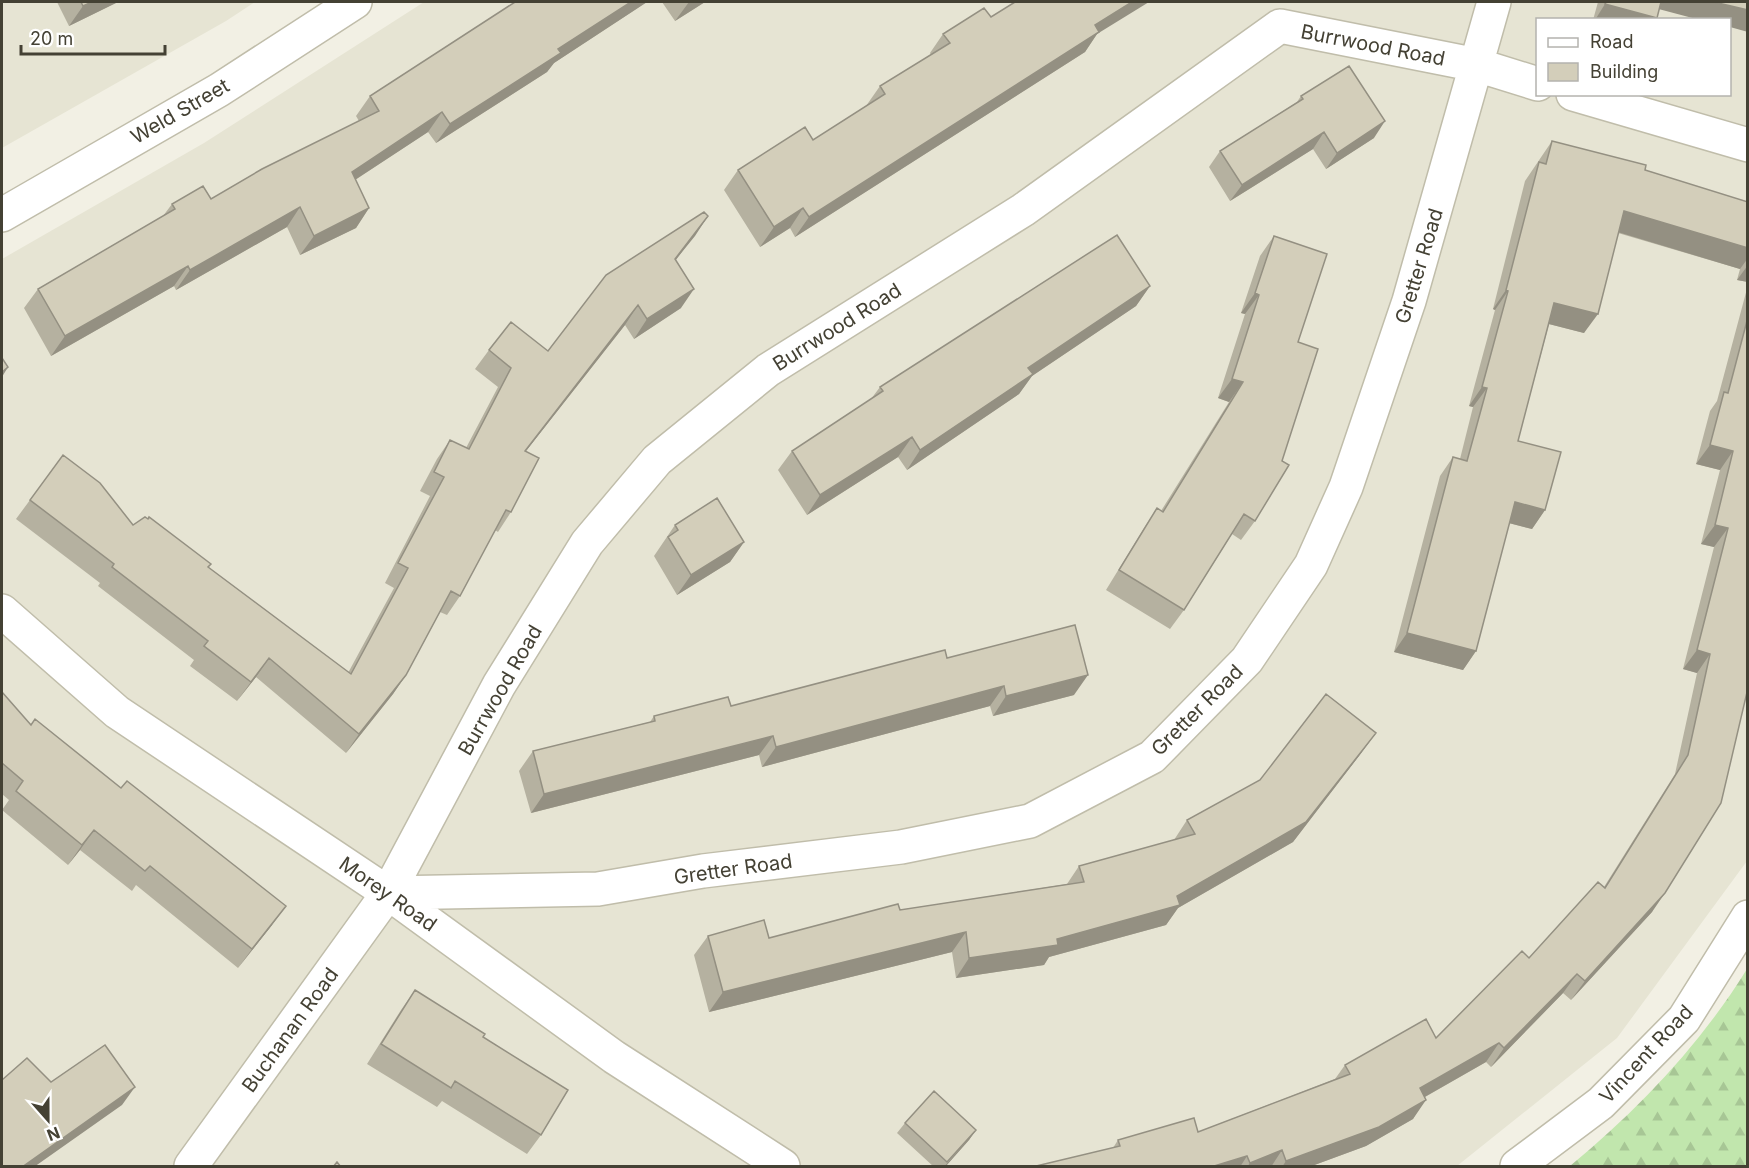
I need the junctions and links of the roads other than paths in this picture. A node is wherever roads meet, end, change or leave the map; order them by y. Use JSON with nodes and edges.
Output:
{"nodes":[{"id":1,"x":355,"y":2,"type":"edge"},
{"id":2,"x":1494,"y":2,"type":"edge"},
{"id":3,"x":1477,"y":65,"type":"junction"},
{"id":4,"x":1536,"y":83,"type":"edge"},
{"id":5,"x":1580,"y":96,"type":"edge"},
{"id":6,"x":1748,"y":146,"type":"edge"},
{"id":7,"x":2,"y":215,"type":"edge"},
{"id":8,"x":2,"y":611,"type":"edge"},
{"id":9,"x":388,"y":893,"type":"junction"},
{"id":10,"x":1748,"y":917,"type":"edge"},
{"id":11,"x":191,"y":1167,"type":"edge"},
{"id":12,"x":783,"y":1167,"type":"edge"},
{"id":13,"x":1517,"y":1167,"type":"edge"}],
"edges":[{"from":1,"to":7,"type":"street","name":"Weld Street"},
{"from":2,"to":3,"type":"street","name":"Gretter Road"},
{"from":3,"to":4,"type":"street"},
{"from":3,"to":9,"type":"street","name":"Burrwood Road"},
{"from":3,"to":9,"type":"street","name":"Gretter Road"},
{"from":5,"to":6,"type":"street"},
{"from":8,"to":9,"type":"street","name":"Morey Road"},
{"from":9,"to":11,"type":"street","name":"Buchanan Road"},
{"from":9,"to":12,"type":"street","name":"Morey Road"},
{"from":10,"to":13,"type":"street","name":"Vincent Road"}]}
